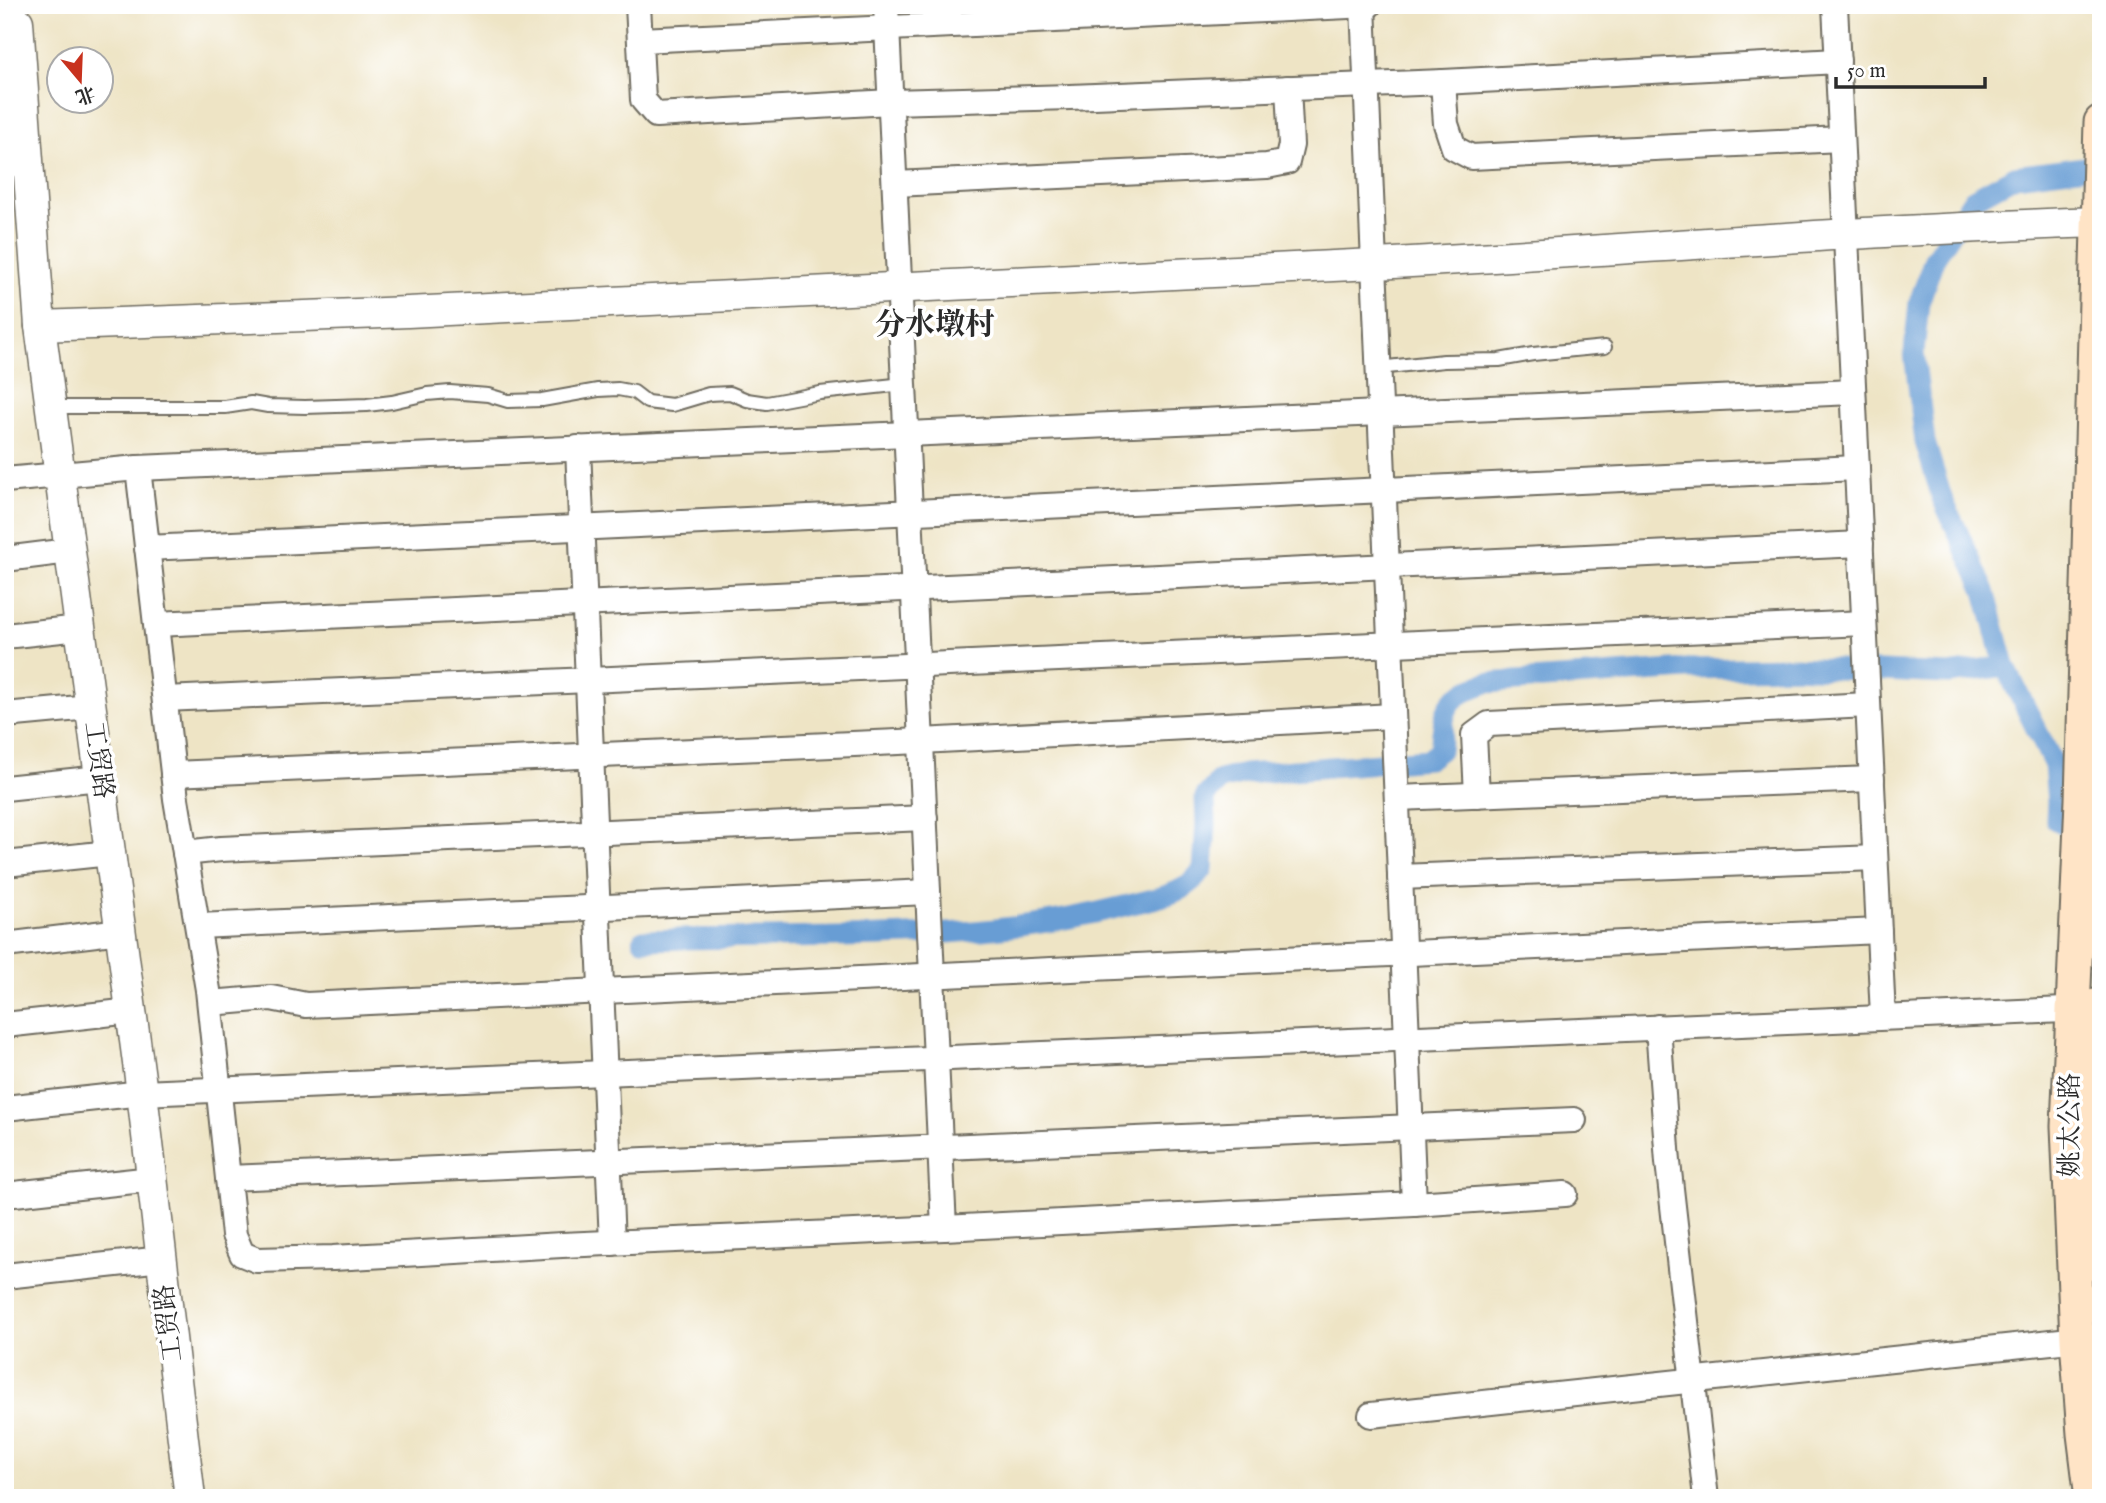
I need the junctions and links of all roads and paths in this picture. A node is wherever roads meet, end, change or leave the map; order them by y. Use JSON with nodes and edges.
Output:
{"nodes":[{"id":1,"x":638,"y":5,"type":"edge"},
{"id":2,"x":1363,"y":5,"type":"edge"},
{"id":3,"x":1369,"y":5,"type":"edge"},
{"id":4,"x":1835,"y":5,"type":"edge"},
{"id":5,"x":17,"y":13,"type":"edge"},
{"id":6,"x":887,"y":17,"type":"edge"},
{"id":7,"x":640,"y":40,"type":"junction"},
{"id":8,"x":1838,"y":61,"type":"junction"},
{"id":9,"x":5,"y":75,"type":"edge"},
{"id":10,"x":1443,"y":82,"type":"junction"},
{"id":11,"x":1366,"y":85,"type":"junction"},
{"id":12,"x":1288,"y":88,"type":"junction"},
{"id":13,"x":891,"y":102,"type":"junction"},
{"id":14,"x":2101,"y":122,"type":"edge"},
{"id":15,"x":1841,"y":139,"type":"junction"},
{"id":16,"x":2100,"y":143,"type":"edge"},
{"id":17,"x":2100,"y":180,"type":"edge"},
{"id":18,"x":895,"y":184,"type":"junction"},
{"id":19,"x":2099,"y":222,"type":"edge"},
{"id":20,"x":1844,"y":233,"type":"junction"},
{"id":21,"x":1374,"y":264,"type":"junction"},
{"id":22,"x":900,"y":287,"type":"junction"},
{"id":23,"x":40,"y":326,"type":"junction"},
{"id":24,"x":1605,"y":347,"type":"dead end"},
{"id":25,"x":1378,"y":368,"type":"junction"},
{"id":26,"x":904,"y":384,"type":"junction"},
{"id":27,"x":1853,"y":392,"type":"junction"},
{"id":28,"x":50,"y":407,"type":"junction"},
{"id":29,"x":1380,"y":413,"type":"junction"},
{"id":30,"x":907,"y":434,"type":"junction"},
{"id":31,"x":578,"y":449,"type":"junction"},
{"id":32,"x":138,"y":468,"type":"junction"},
{"id":33,"x":1857,"y":468,"type":"junction"},
{"id":34,"x":59,"y":474,"type":"junction"},
{"id":35,"x":5,"y":480,"type":"edge"},
{"id":36,"x":2096,"y":488,"type":"edge"},
{"id":37,"x":1383,"y":490,"type":"junction"},
{"id":38,"x":910,"y":513,"type":"junction"},
{"id":39,"x":581,"y":528,"type":"junction"},
{"id":40,"x":1861,"y":544,"type":"junction"},
{"id":41,"x":147,"y":548,"type":"junction"},
{"id":42,"x":69,"y":551,"type":"junction"},
{"id":43,"x":5,"y":559,"type":"edge"},
{"id":44,"x":1387,"y":566,"type":"junction"},
{"id":45,"x":914,"y":589,"type":"junction"},
{"id":46,"x":585,"y":604,"type":"junction"},
{"id":47,"x":156,"y":624,"type":"junction"},
{"id":48,"x":80,"y":628,"type":"junction"},
{"id":49,"x":1865,"y":634,"type":"junction"},
{"id":50,"x":5,"y":636,"type":"edge"},
{"id":51,"x":1390,"y":643,"type":"junction"},
{"id":52,"x":918,"y":665,"type":"junction"},
{"id":53,"x":588,"y":680,"type":"junction"},
{"id":54,"x":1868,"y":696,"type":"junction"},
{"id":55,"x":165,"y":699,"type":"junction"},
{"id":56,"x":90,"y":706,"type":"junction"},
{"id":57,"x":5,"y":715,"type":"edge"},
{"id":58,"x":1393,"y":716,"type":"junction"},
{"id":59,"x":921,"y":741,"type":"junction"},
{"id":60,"x":591,"y":756,"type":"junction"},
{"id":61,"x":173,"y":775,"type":"junction"},
{"id":62,"x":100,"y":778,"type":"junction"},
{"id":63,"x":1871,"y":779,"type":"junction"},
{"id":64,"x":5,"y":788,"type":"edge"},
{"id":65,"x":1397,"y":792,"type":"junction"},
{"id":66,"x":1478,"y":795,"type":"junction"},
{"id":67,"x":2091,"y":800,"type":"edge"},
{"id":68,"x":925,"y":818,"type":"junction"},
{"id":69,"x":595,"y":832,"type":"junction"},
{"id":70,"x":110,"y":853,"type":"junction"},
{"id":71,"x":185,"y":853,"type":"junction"},
{"id":72,"x":1875,"y":858,"type":"junction"},
{"id":73,"x":5,"y":864,"type":"edge"},
{"id":74,"x":1400,"y":877,"type":"junction"},
{"id":75,"x":2101,"y":895,"type":"edge"},
{"id":76,"x":929,"y":900,"type":"junction"},
{"id":77,"x":598,"y":908,"type":"junction"},
{"id":78,"x":198,"y":926,"type":"junction"},
{"id":79,"x":121,"y":931,"type":"junction"},
{"id":80,"x":1879,"y":931,"type":"junction"},
{"id":81,"x":5,"y":945,"type":"edge"},
{"id":82,"x":1404,"y":953,"type":"junction"},
{"id":83,"x":932,"y":965,"type":"junction"},
{"id":84,"x":601,"y":991,"type":"junction"},
{"id":85,"x":210,"y":1003,"type":"junction"},
{"id":86,"x":2084,"y":1009,"type":"junction"},
{"id":87,"x":131,"y":1011,"type":"junction"},
{"id":88,"x":1883,"y":1017,"type":"junction"},
{"id":89,"x":5,"y":1025,"type":"edge"},
{"id":90,"x":1658,"y":1027,"type":"junction"},
{"id":91,"x":1407,"y":1038,"type":"junction"},
{"id":92,"x":936,"y":1058,"type":"junction"},
{"id":93,"x":605,"y":1073,"type":"junction"},
{"id":94,"x":219,"y":1090,"type":"junction"},
{"id":95,"x":142,"y":1093,"type":"junction"},
{"id":96,"x":5,"y":1108,"type":"edge"},
{"id":97,"x":1574,"y":1120,"type":"dead end"},
{"id":98,"x":1411,"y":1127,"type":"junction"},
{"id":99,"x":941,"y":1149,"type":"junction"},
{"id":100,"x":608,"y":1162,"type":"junction"},
{"id":101,"x":228,"y":1178,"type":"junction"},
{"id":102,"x":152,"y":1179,"type":"junction"},
{"id":103,"x":1566,"y":1194,"type":"dead end"},
{"id":104,"x":5,"y":1195,"type":"edge"},
{"id":105,"x":1414,"y":1203,"type":"junction"},
{"id":106,"x":944,"y":1228,"type":"junction"},
{"id":107,"x":612,"y":1243,"type":"junction"},
{"id":108,"x":162,"y":1259,"type":"junction"},
{"id":109,"x":5,"y":1276,"type":"edge"},
{"id":110,"x":2092,"y":1348,"type":"edge"},
{"id":111,"x":1693,"y":1381,"type":"junction"},
{"id":112,"x":1371,"y":1415,"type":"dead end"},
{"id":113,"x":190,"y":1498,"type":"edge"},
{"id":114,"x":1706,"y":1498,"type":"edge"},
{"id":115,"x":2092,"y":1498,"type":"edge"}],
"edges":[{"from":1,"to":7,"type":"street"},
{"from":2,"to":3,"type":"street"},
{"from":2,"to":6,"type":"street"},
{"from":2,"to":11,"type":"street"},
{"from":4,"to":8,"type":"street"},
{"from":5,"to":9,"type":"street"},
{"from":5,"to":23,"type":"street","name":"工贸路"},
{"from":6,"to":7,"type":"street"},
{"from":6,"to":13,"type":"street"},
{"from":7,"to":13,"type":"street"},
{"from":8,"to":10,"type":"street"},
{"from":8,"to":15,"type":"street"},
{"from":10,"to":11,"type":"street"},
{"from":10,"to":15,"type":"street"},
{"from":11,"to":12,"type":"street"},
{"from":11,"to":21,"type":"street"},
{"from":12,"to":13,"type":"street"},
{"from":12,"to":18,"type":"street"},
{"from":13,"to":18,"type":"street"},
{"from":14,"to":16,"type":"main road","name":"姚太公路"},
{"from":15,"to":20,"type":"street"},
{"from":16,"to":17,"type":"main road","name":"姚太公路"},
{"from":17,"to":19,"type":"main road","name":"姚太公路"},
{"from":18,"to":22,"type":"street"},
{"from":19,"to":20,"type":"street"},
{"from":19,"to":36,"type":"main road","name":"姚太公路"},
{"from":20,"to":21,"type":"street"},
{"from":20,"to":27,"type":"street"},
{"from":21,"to":22,"type":"street"},
{"from":21,"to":25,"type":"street"},
{"from":22,"to":23,"type":"street"},
{"from":22,"to":26,"type":"street"},
{"from":23,"to":28,"type":"street","name":"工贸路"},
{"from":24,"to":25,"type":"lane"},
{"from":25,"to":29,"type":"street"},
{"from":26,"to":28,"type":"lane"},
{"from":26,"to":30,"type":"street"},
{"from":27,"to":29,"type":"street"},
{"from":27,"to":33,"type":"street"},
{"from":28,"to":34,"type":"street","name":"工贸路"},
{"from":29,"to":30,"type":"street"},
{"from":29,"to":37,"type":"street"},
{"from":30,"to":31,"type":"street"},
{"from":30,"to":38,"type":"street"},
{"from":31,"to":32,"type":"street"},
{"from":31,"to":39,"type":"street"},
{"from":32,"to":34,"type":"street"},
{"from":32,"to":41,"type":"street"},
{"from":33,"to":37,"type":"street"},
{"from":33,"to":40,"type":"street"},
{"from":34,"to":35,"type":"street"},
{"from":34,"to":42,"type":"street","name":"工贸路"},
{"from":36,"to":67,"type":"main road","name":"姚太公路"},
{"from":37,"to":38,"type":"street"},
{"from":37,"to":44,"type":"street"},
{"from":38,"to":39,"type":"street"},
{"from":38,"to":45,"type":"street"},
{"from":39,"to":41,"type":"street"},
{"from":39,"to":46,"type":"street"},
{"from":40,"to":44,"type":"street"},
{"from":40,"to":49,"type":"street"},
{"from":41,"to":47,"type":"street"},
{"from":42,"to":43,"type":"street"},
{"from":42,"to":48,"type":"street","name":"工贸路"},
{"from":44,"to":45,"type":"street"},
{"from":44,"to":51,"type":"street"},
{"from":45,"to":46,"type":"street"},
{"from":45,"to":52,"type":"street"},
{"from":46,"to":47,"type":"street"},
{"from":46,"to":53,"type":"street"},
{"from":47,"to":55,"type":"street"},
{"from":48,"to":50,"type":"street"},
{"from":48,"to":56,"type":"street","name":"工贸路"},
{"from":49,"to":51,"type":"street"},
{"from":49,"to":54,"type":"street"},
{"from":51,"to":52,"type":"street"},
{"from":51,"to":58,"type":"street"},
{"from":52,"to":53,"type":"street"},
{"from":52,"to":59,"type":"street"},
{"from":53,"to":55,"type":"street"},
{"from":53,"to":60,"type":"street"},
{"from":54,"to":63,"type":"street"},
{"from":54,"to":66,"type":"street"},
{"from":55,"to":61,"type":"street"},
{"from":56,"to":57,"type":"street"},
{"from":56,"to":62,"type":"street","name":"工贸路"},
{"from":58,"to":59,"type":"street"},
{"from":58,"to":65,"type":"street"},
{"from":59,"to":60,"type":"street"},
{"from":59,"to":68,"type":"street"},
{"from":60,"to":61,"type":"street"},
{"from":60,"to":69,"type":"street"},
{"from":61,"to":71,"type":"street"},
{"from":62,"to":64,"type":"street"},
{"from":62,"to":70,"type":"street","name":"工贸路"},
{"from":63,"to":66,"type":"street"},
{"from":63,"to":72,"type":"street"},
{"from":65,"to":66,"type":"street"},
{"from":65,"to":74,"type":"street"},
{"from":67,"to":86,"type":"main road","name":"姚太公路"},
{"from":68,"to":69,"type":"street"},
{"from":68,"to":76,"type":"street"},
{"from":69,"to":71,"type":"street"},
{"from":69,"to":77,"type":"street"},
{"from":70,"to":73,"type":"street"},
{"from":70,"to":79,"type":"street","name":"工贸路"},
{"from":71,"to":78,"type":"street"},
{"from":72,"to":74,"type":"street"},
{"from":72,"to":80,"type":"street"},
{"from":74,"to":82,"type":"street"},
{"from":75,"to":86,"type":"main road","name":"姚太公路"},
{"from":76,"to":77,"type":"street"},
{"from":76,"to":83,"type":"street"},
{"from":77,"to":78,"type":"street"},
{"from":77,"to":84,"type":"street"},
{"from":78,"to":85,"type":"street"},
{"from":79,"to":81,"type":"street"},
{"from":79,"to":87,"type":"street","name":"工贸路"},
{"from":80,"to":82,"type":"street"},
{"from":80,"to":88,"type":"street"},
{"from":82,"to":83,"type":"street"},
{"from":82,"to":91,"type":"street"},
{"from":83,"to":84,"type":"street"},
{"from":83,"to":92,"type":"street"},
{"from":84,"to":85,"type":"street"},
{"from":84,"to":93,"type":"street"},
{"from":85,"to":94,"type":"street"},
{"from":86,"to":88,"type":"street"},
{"from":86,"to":110,"type":"main road","name":"姚太公路"},
{"from":87,"to":89,"type":"street"},
{"from":87,"to":95,"type":"street","name":"工贸路"},
{"from":88,"to":90,"type":"street"},
{"from":90,"to":91,"type":"street"},
{"from":90,"to":111,"type":"street"},
{"from":91,"to":92,"type":"street"},
{"from":91,"to":98,"type":"street"},
{"from":92,"to":93,"type":"street"},
{"from":92,"to":99,"type":"street"},
{"from":93,"to":94,"type":"street"},
{"from":93,"to":100,"type":"street"},
{"from":94,"to":95,"type":"street"},
{"from":94,"to":101,"type":"street"},
{"from":95,"to":96,"type":"street"},
{"from":95,"to":102,"type":"street","name":"工贸路"},
{"from":97,"to":98,"type":"street"},
{"from":98,"to":99,"type":"street"},
{"from":98,"to":105,"type":"street"},
{"from":99,"to":100,"type":"street"},
{"from":99,"to":106,"type":"street"},
{"from":100,"to":101,"type":"street"},
{"from":100,"to":107,"type":"street"},
{"from":101,"to":107,"type":"street"},
{"from":102,"to":104,"type":"street"},
{"from":102,"to":108,"type":"street","name":"工贸路"},
{"from":103,"to":105,"type":"street"},
{"from":105,"to":106,"type":"street"},
{"from":106,"to":107,"type":"street"},
{"from":108,"to":109,"type":"street"},
{"from":108,"to":113,"type":"street","name":"工贸路"},
{"from":110,"to":111,"type":"street"},
{"from":110,"to":115,"type":"main road","name":"姚太公路"},
{"from":111,"to":112,"type":"street"},
{"from":111,"to":114,"type":"street"}]}
